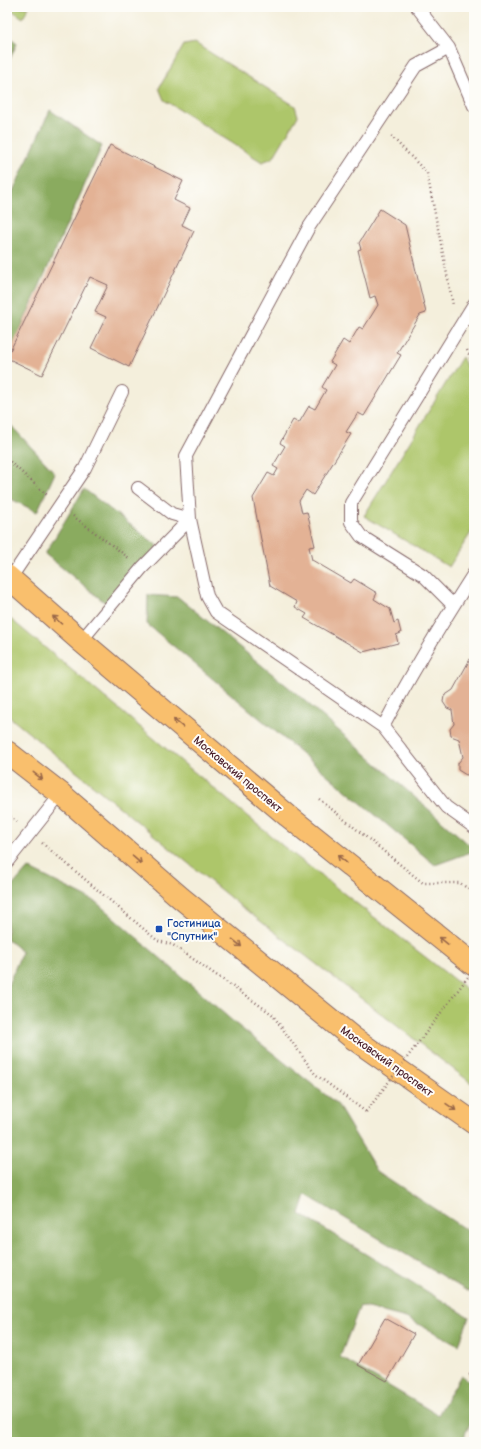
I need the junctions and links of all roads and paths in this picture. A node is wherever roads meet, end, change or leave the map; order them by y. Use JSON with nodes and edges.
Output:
{"nodes":[{"id":1,"x":417,"y":7,"type":"edge"},
{"id":2,"x":449,"y":48,"type":"junction"},
{"id":3,"x":474,"y":106,"type":"edge"},
{"id":4,"x":378,"y":123,"type":"junction"},
{"id":5,"x":474,"y":304,"type":"edge"},
{"id":6,"x":457,"y":330,"type":"junction"},
{"id":7,"x":474,"y":366,"type":"edge"},
{"id":8,"x":122,"y":392,"type":"dead end"},
{"id":9,"x":138,"y":488,"type":"dead end"},
{"id":10,"x":190,"y":519,"type":"junction"},
{"id":11,"x":474,"y":573,"type":"edge"},
{"id":12,"x":9,"y":578,"type":"edge"},
{"id":13,"x":453,"y":605,"type":"junction"},
{"id":14,"x":81,"y":641,"type":"junction"},
{"id":15,"x":383,"y":727,"type":"junction"},
{"id":16,"x":7,"y":752,"type":"edge"},
{"id":17,"x":61,"y":794,"type":"junction"},
{"id":18,"x":319,"y":799,"type":"dead end"},
{"id":19,"x":7,"y":814,"type":"edge"},
{"id":20,"x":474,"y":827,"type":"edge"},
{"id":21,"x":30,"y":833,"type":"junction"},
{"id":22,"x":7,"y":862,"type":"edge"},
{"id":23,"x":474,"y":894,"type":"edge"},
{"id":24,"x":474,"y":965,"type":"edge"},
{"id":25,"x":474,"y":969,"type":"edge"},
{"id":26,"x":474,"y":1123,"type":"edge"}],
"edges":[{"from":1,"to":2,"type":"lane"},
{"from":2,"to":3,"type":"lane"},
{"from":2,"to":4,"type":"lane"},
{"from":4,"to":6,"type":"path"},
{"from":4,"to":10,"type":"lane"},
{"from":5,"to":6,"type":"lane"},
{"from":6,"to":7,"type":"path"},
{"from":6,"to":13,"type":"lane"},
{"from":8,"to":12,"type":"lane"},
{"from":9,"to":10,"type":"lane"},
{"from":10,"to":14,"type":"lane"},
{"from":10,"to":15,"type":"lane"},
{"from":11,"to":13,"type":"lane"},
{"from":14,"to":12,"type":"main road","name":"Московский проспект","one_way":true},
{"from":13,"to":15,"type":"lane"},
{"from":24,"to":14,"type":"main road","name":"Московский проспект","one_way":true},
{"from":15,"to":20,"type":"lane"},
{"from":16,"to":17,"type":"main road","name":"Московский проспект","one_way":true},
{"from":17,"to":21,"type":"lane"},
{"from":17,"to":26,"type":"main road","name":"Московский проспект","one_way":true},
{"from":18,"to":23,"type":"path"},
{"from":19,"to":21,"type":"path"},
{"from":21,"to":22,"type":"lane"},
{"from":21,"to":25,"type":"path","bridge":true}]}
